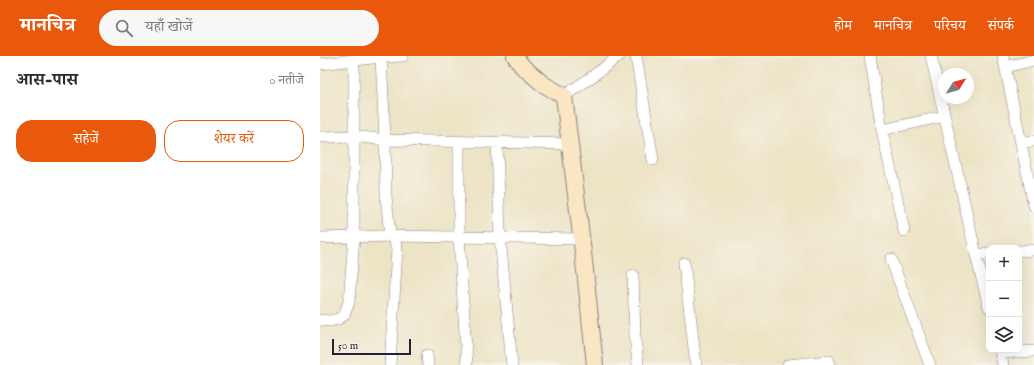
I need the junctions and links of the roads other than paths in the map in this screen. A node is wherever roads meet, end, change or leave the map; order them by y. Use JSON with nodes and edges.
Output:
{"nodes":[{"id":1,"x":403,"y":56,"type":"edge"},
{"id":2,"x":515,"y":56,"type":"edge"},
{"id":3,"x":620,"y":56,"type":"edge"},
{"id":4,"x":636,"y":56,"type":"edge"},
{"id":5,"x":870,"y":56,"type":"edge"},
{"id":6,"x":931,"y":56,"type":"edge"},
{"id":7,"x":381,"y":57,"type":"junction"},
{"id":8,"x":354,"y":60,"type":"junction"},
{"id":9,"x":1034,"y":60,"type":"edge"},
{"id":10,"x":1004,"y":61,"type":"edge"},
{"id":11,"x":320,"y":64,"type":"edge"},
{"id":12,"x":564,"y":96,"type":"junction"},
{"id":13,"x":945,"y":116,"type":"junction"},
{"id":14,"x":882,"y":130,"type":"junction"},
{"id":15,"x":354,"y":136,"type":"junction"},
{"id":16,"x":320,"y":137,"type":"edge"},
{"id":17,"x":385,"y":140,"type":"junction"},
{"id":18,"x":1034,"y":141,"type":"edge"},
{"id":19,"x":459,"y":142,"type":"junction"},
{"id":20,"x":497,"y":142,"type":"junction"},
{"id":21,"x":1021,"y":142,"type":"junction"},
{"id":22,"x":570,"y":144,"type":"junction"},
{"id":23,"x":653,"y":160,"type":"dead end"},
{"id":24,"x":1034,"y":206,"type":"edge"},
{"id":25,"x":904,"y":231,"type":"dead end"},
{"id":26,"x":393,"y":236,"type":"junction"},
{"id":27,"x":354,"y":237,"type":"junction"},
{"id":28,"x":458,"y":237,"type":"junction"},
{"id":29,"x":500,"y":237,"type":"junction"},
{"id":30,"x":320,"y":238,"type":"edge"},
{"id":31,"x":581,"y":238,"type":"junction"},
{"id":32,"x":1034,"y":250,"type":"edge"},
{"id":33,"x":1022,"y":251,"type":"edge"},
{"id":34,"x":976,"y":254,"type":"junction"},
{"id":35,"x":986,"y":254,"type":"edge"},
{"id":36,"x":891,"y":259,"type":"dead end"},
{"id":37,"x":684,"y":263,"type":"dead end"},
{"id":38,"x":632,"y":276,"type":"dead end"},
{"id":39,"x":986,"y":295,"type":"edge"},
{"id":40,"x":320,"y":320,"type":"edge"},
{"id":41,"x":1022,"y":351,"type":"edge"},
{"id":42,"x":1034,"y":351,"type":"edge"},
{"id":43,"x":1000,"y":353,"type":"edge"},
{"id":44,"x":390,"y":365,"type":"edge"},
{"id":45,"x":467,"y":365,"type":"edge"},
{"id":46,"x":512,"y":365,"type":"edge"},
{"id":47,"x":595,"y":365,"type":"edge"},
{"id":48,"x":638,"y":365,"type":"edge"},
{"id":49,"x":696,"y":365,"type":"edge"},
{"id":50,"x":788,"y":365,"type":"edge"},
{"id":51,"x":830,"y":365,"type":"edge"},
{"id":52,"x":930,"y":365,"type":"edge"},
{"id":53,"x":1003,"y":365,"type":"edge"}],
"edges":[{"from":1,"to":7,"type":"street"},
{"from":2,"to":12,"type":"street"},
{"from":3,"to":12,"type":"street"},
{"from":4,"to":23,"type":"street"},
{"from":5,"to":14,"type":"street"},
{"from":6,"to":13,"type":"street"},
{"from":7,"to":8,"type":"street"},
{"from":7,"to":17,"type":"street"},
{"from":8,"to":11,"type":"street"},
{"from":8,"to":15,"type":"street"},
{"from":9,"to":10,"type":"street"},
{"from":10,"to":21,"type":"street"},
{"from":12,"to":22,"type":"street"},
{"from":13,"to":14,"type":"street"},
{"from":13,"to":34,"type":"street"},
{"from":14,"to":25,"type":"street"},
{"from":15,"to":16,"type":"street"},
{"from":15,"to":17,"type":"street"},
{"from":15,"to":27,"type":"street"},
{"from":17,"to":19,"type":"street"},
{"from":17,"to":26,"type":"street"},
{"from":18,"to":21,"type":"street"},
{"from":19,"to":20,"type":"street"},
{"from":19,"to":28,"type":"street"},
{"from":20,"to":22,"type":"street"},
{"from":20,"to":29,"type":"street"},
{"from":21,"to":24,"type":"street"},
{"from":22,"to":31,"type":"street"},
{"from":26,"to":27,"type":"street"},
{"from":26,"to":28,"type":"street"},
{"from":26,"to":44,"type":"street"},
{"from":27,"to":30,"type":"street"},
{"from":27,"to":40,"type":"street"},
{"from":28,"to":29,"type":"street"},
{"from":28,"to":45,"type":"street"},
{"from":29,"to":31,"type":"street"},
{"from":29,"to":46,"type":"street"},
{"from":31,"to":47,"type":"street"},
{"from":32,"to":33,"type":"street"},
{"from":34,"to":35,"type":"street"},
{"from":34,"to":39,"type":"street"},
{"from":36,"to":52,"type":"street"},
{"from":37,"to":49,"type":"street"},
{"from":38,"to":48,"type":"street"},
{"from":41,"to":42,"type":"street"},
{"from":43,"to":53,"type":"street"},
{"from":50,"to":51,"type":"street"}]}
